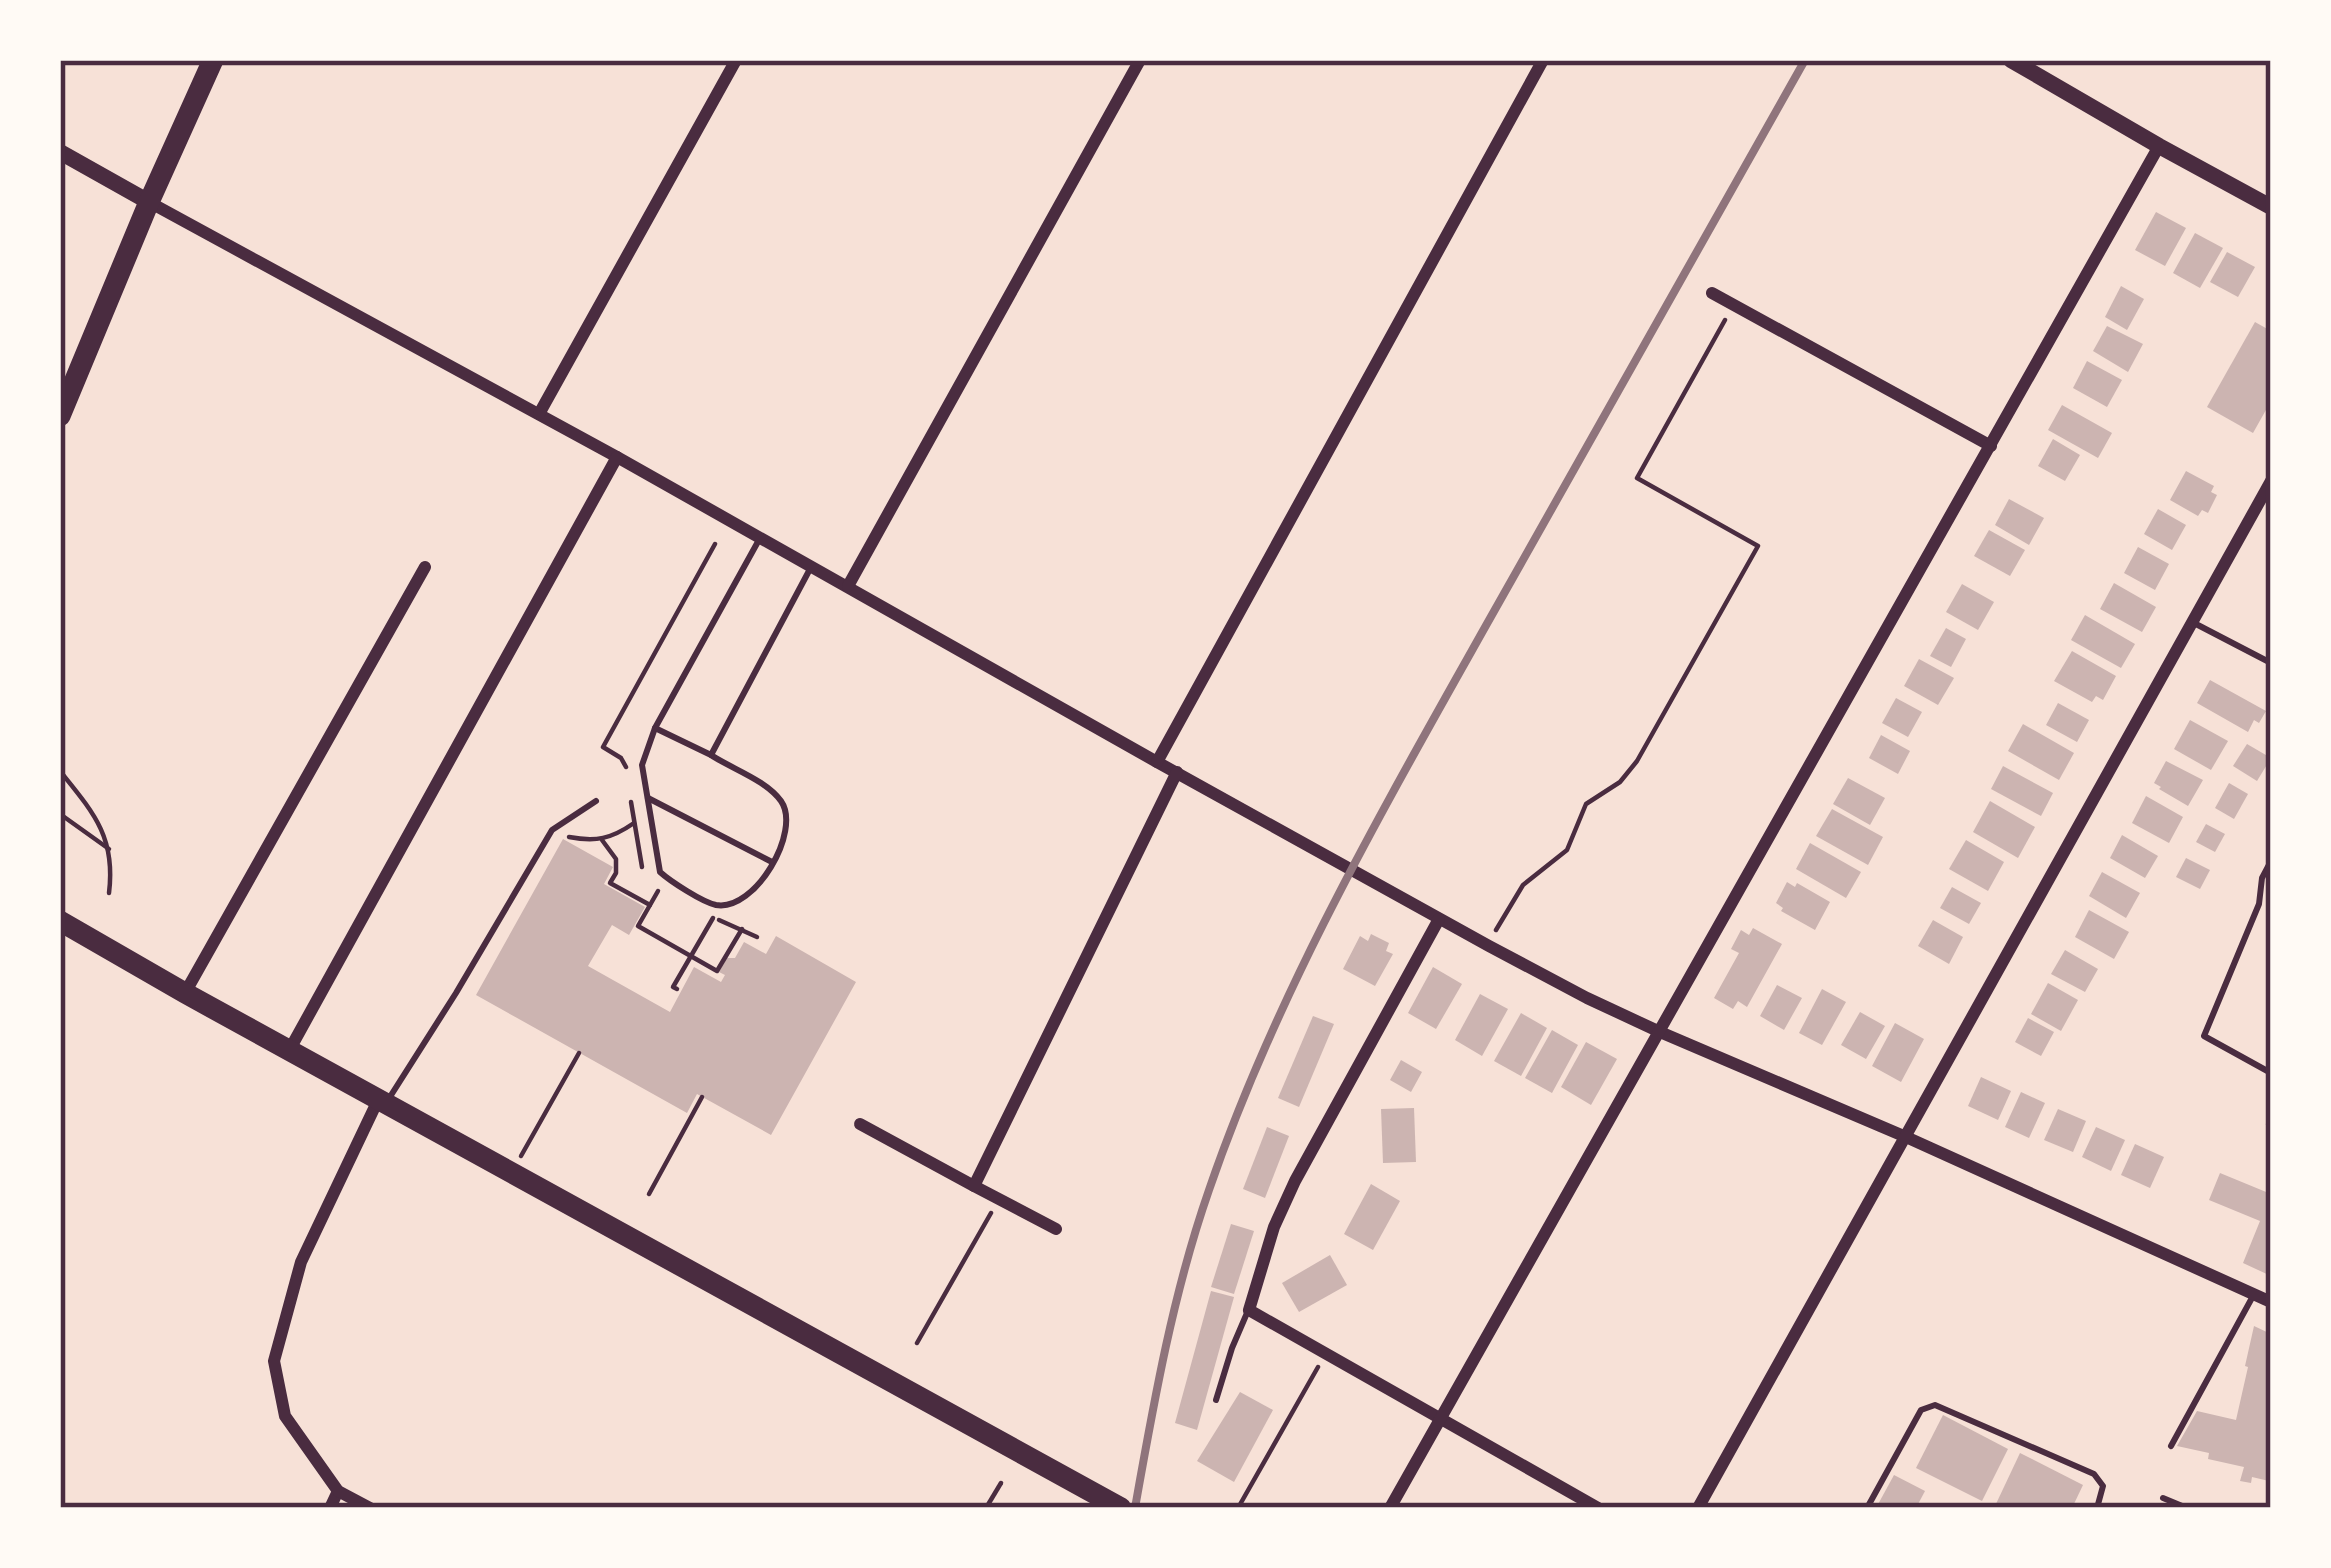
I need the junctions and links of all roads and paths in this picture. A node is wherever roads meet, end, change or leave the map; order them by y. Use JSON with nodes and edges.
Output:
{"nodes":[{"id":1,"x":213,"y":60,"type":"edge"},
{"id":2,"x":736,"y":60,"type":"edge"},
{"id":3,"x":1140,"y":60,"type":"edge"},
{"id":4,"x":1543,"y":60,"type":"edge"},
{"id":5,"x":2011,"y":60,"type":"edge"},
{"id":6,"x":2159,"y":146,"type":"junction"},
{"id":7,"x":60,"y":152,"type":"edge"},
{"id":8,"x":149,"y":202,"type":"junction"},
{"id":9,"x":2271,"y":207,"type":"edge"},
{"id":10,"x":1712,"y":293,"type":"dead end"},
{"id":11,"x":1725,"y":320,"type":"dead end"},
{"id":12,"x":539,"y":414,"type":"junction"},
{"id":13,"x":60,"y":416,"type":"edge"},
{"id":14,"x":1991,"y":446,"type":"junction"},
{"id":15,"x":617,"y":457,"type":"junction"},
{"id":16,"x":2271,"y":481,"type":"edge"},
{"id":17,"x":760,"y":538,"type":"junction"},
{"id":18,"x":1741,"y":546,"type":"dead end"},
{"id":19,"x":1754,"y":553,"type":"junction"},
{"id":20,"x":812,"y":566,"type":"junction"},
{"id":21,"x":425,"y":567,"type":"dead end"},
{"id":22,"x":848,"y":586,"type":"junction"},
{"id":23,"x":2192,"y":622,"type":"junction"},
{"id":24,"x":2271,"y":663,"type":"edge"},
{"id":25,"x":1657,"y":709,"type":"dead end"},
{"id":26,"x":1664,"y":714,"type":"junction"},
{"id":27,"x":655,"y":728,"type":"junction"},
{"id":28,"x":711,"y":755,"type":"junction"},
{"id":29,"x":1157,"y":762,"type":"junction"},
{"id":30,"x":60,"y":771,"type":"edge"},
{"id":31,"x":1177,"y":772,"type":"junction"},
{"id":32,"x":648,"y":798,"type":"junction"},
{"id":33,"x":596,"y":801,"type":"dead end"},
{"id":34,"x":60,"y":814,"type":"edge"},
{"id":35,"x":634,"y":823,"type":"dead end"},
{"id":36,"x":563,"y":838,"type":"dead end"},
{"id":37,"x":602,"y":840,"type":"junction"},
{"id":38,"x":109,"y":849,"type":"junction"},
{"id":39,"x":2271,"y":861,"type":"edge"},
{"id":40,"x":772,"y":862,"type":"junction"},
{"id":41,"x":659,"y":889,"type":"dead end"},
{"id":42,"x":109,"y":893,"type":"dead end"},
{"id":43,"x":650,"y":905,"type":"junction"},
{"id":44,"x":713,"y":918,"type":"dead end"},
{"id":45,"x":1439,"y":919,"type":"junction"},
{"id":46,"x":60,"y":921,"type":"edge"},
{"id":47,"x":742,"y":929,"type":"dead end"},
{"id":48,"x":1489,"y":946,"type":"junction"},
{"id":49,"x":691,"y":957,"type":"junction"},
{"id":50,"x":677,"y":989,"type":"dead end"},
{"id":51,"x":185,"y":993,"type":"junction"},
{"id":52,"x":1660,"y":1032,"type":"junction"},
{"id":53,"x":290,"y":1049,"type":"junction"},
{"id":54,"x":580,"y":1053,"type":"dead end"},
{"id":55,"x":2271,"y":1073,"type":"edge"},
{"id":56,"x":702,"y":1096,"type":"dead end"},
{"id":57,"x":383,"y":1100,"type":"junction"},
{"id":58,"x":860,"y":1124,"type":"dead end"},
{"id":59,"x":1906,"y":1137,"type":"junction"},
{"id":60,"x":512,"y":1172,"type":"junction"},
{"id":61,"x":974,"y":1186,"type":"junction"},
{"id":62,"x":649,"y":1194,"type":"dead end"},
{"id":63,"x":999,"y":1199,"type":"junction"},
{"id":64,"x":1056,"y":1229,"type":"dead end"},
{"id":65,"x":2254,"y":1295,"type":"junction"},
{"id":66,"x":2271,"y":1302,"type":"edge"},
{"id":67,"x":1249,"y":1310,"type":"junction"},
{"id":68,"x":917,"y":1343,"type":"dead end"},
{"id":69,"x":1326,"y":1353,"type":"junction"},
{"id":70,"x":1216,"y":1400,"type":"dead end"},
{"id":71,"x":1440,"y":1417,"type":"junction"},
{"id":72,"x":2171,"y":1445,"type":"dead end"},
{"id":73,"x":1001,"y":1483,"type":"dead end"},
{"id":74,"x":338,"y":1491,"type":"junction"},
{"id":75,"x":2163,"y":1498,"type":"dead end"},
{"id":76,"x":330,"y":1508,"type":"edge"},
{"id":77,"x":370,"y":1508,"type":"edge"},
{"id":78,"x":986,"y":1508,"type":"edge"},
{"id":79,"x":1121,"y":1508,"type":"edge"},
{"id":80,"x":1238,"y":1508,"type":"edge"},
{"id":81,"x":1390,"y":1508,"type":"edge"},
{"id":82,"x":1598,"y":1508,"type":"edge"},
{"id":83,"x":1698,"y":1508,"type":"edge"},
{"id":84,"x":1868,"y":1508,"type":"edge"},
{"id":85,"x":2097,"y":1508,"type":"edge"},
{"id":86,"x":2187,"y":1508,"type":"edge"}],
"edges":[{"from":1,"to":8,"type":"main road"},
{"from":2,"to":12,"type":"street"},
{"from":3,"to":22,"type":"street"},
{"from":4,"to":29,"type":"street"},
{"from":5,"to":6,"type":"street"},
{"from":6,"to":9,"type":"street"},
{"from":6,"to":14,"type":"street"},
{"from":7,"to":8,"type":"street"},
{"from":8,"to":12,"type":"street"},
{"from":8,"to":13,"type":"main road"},
{"from":10,"to":14,"type":"street"},
{"from":11,"to":19,"type":"path"},
{"from":12,"to":15,"type":"street"},
{"from":14,"to":52,"type":"street"},
{"from":15,"to":17,"type":"street"},
{"from":15,"to":53,"type":"street"},
{"from":16,"to":23,"type":"street"},
{"from":17,"to":20,"type":"street"},
{"from":17,"to":27,"type":"lane"},
{"from":18,"to":19,"type":"path"},
{"from":19,"to":26,"type":"path"},
{"from":20,"to":22,"type":"street"},
{"from":20,"to":28,"type":"lane"},
{"from":21,"to":51,"type":"street"},
{"from":22,"to":29,"type":"street"},
{"from":23,"to":24,"type":"lane"},
{"from":23,"to":59,"type":"street"},
{"from":25,"to":26,"type":"path"},
{"from":26,"to":48,"type":"path"},
{"from":27,"to":28,"type":"lane"},
{"from":27,"to":32,"type":"lane"},
{"from":28,"to":40,"type":"lane"},
{"from":29,"to":31,"type":"street"},
{"from":30,"to":38,"type":"path"},
{"from":31,"to":45,"type":"street"},
{"from":31,"to":61,"type":"street"},
{"from":32,"to":40,"type":"lane"},
{"from":32,"to":40,"type":"lane"},
{"from":33,"to":57,"type":"lane"},
{"from":34,"to":38,"type":"path"},
{"from":35,"to":37,"type":"path"},
{"from":36,"to":37,"type":"path"},
{"from":37,"to":43,"type":"path"},
{"from":38,"to":42,"type":"path"},
{"from":39,"to":55,"type":"lane"},
{"from":41,"to":43,"type":"path"},
{"from":43,"to":49,"type":"path"},
{"from":44,"to":49,"type":"path"},
{"from":45,"to":48,"type":"street"},
{"from":45,"to":67,"type":"street"},
{"from":46,"to":51,"type":"main road"},
{"from":47,"to":49,"type":"path"},
{"from":48,"to":52,"type":"street"},
{"from":49,"to":50,"type":"path"},
{"from":51,"to":53,"type":"main road"},
{"from":52,"to":59,"type":"street"},
{"from":52,"to":71,"type":"street"},
{"from":53,"to":57,"type":"main road"},
{"from":54,"to":60,"type":"path"},
{"from":56,"to":62,"type":"path"},
{"from":57,"to":60,"type":"main road"},
{"from":57,"to":74,"type":"street"},
{"from":58,"to":61,"type":"street"},
{"from":59,"to":65,"type":"street"},
{"from":59,"to":83,"type":"street"},
{"from":60,"to":79,"type":"main road"},
{"from":61,"to":63,"type":"street"},
{"from":63,"to":64,"type":"street"},
{"from":63,"to":68,"type":"path"},
{"from":65,"to":66,"type":"street"},
{"from":65,"to":72,"type":"lane"},
{"from":67,"to":69,"type":"street"},
{"from":67,"to":70,"type":"lane"},
{"from":69,"to":71,"type":"street"},
{"from":69,"to":80,"type":"path"},
{"from":71,"to":81,"type":"street"},
{"from":71,"to":82,"type":"street"},
{"from":73,"to":78,"type":"path"},
{"from":74,"to":76,"type":"street"},
{"from":74,"to":77,"type":"street"},
{"from":75,"to":86,"type":"lane"},
{"from":84,"to":85,"type":"lane"}]}
